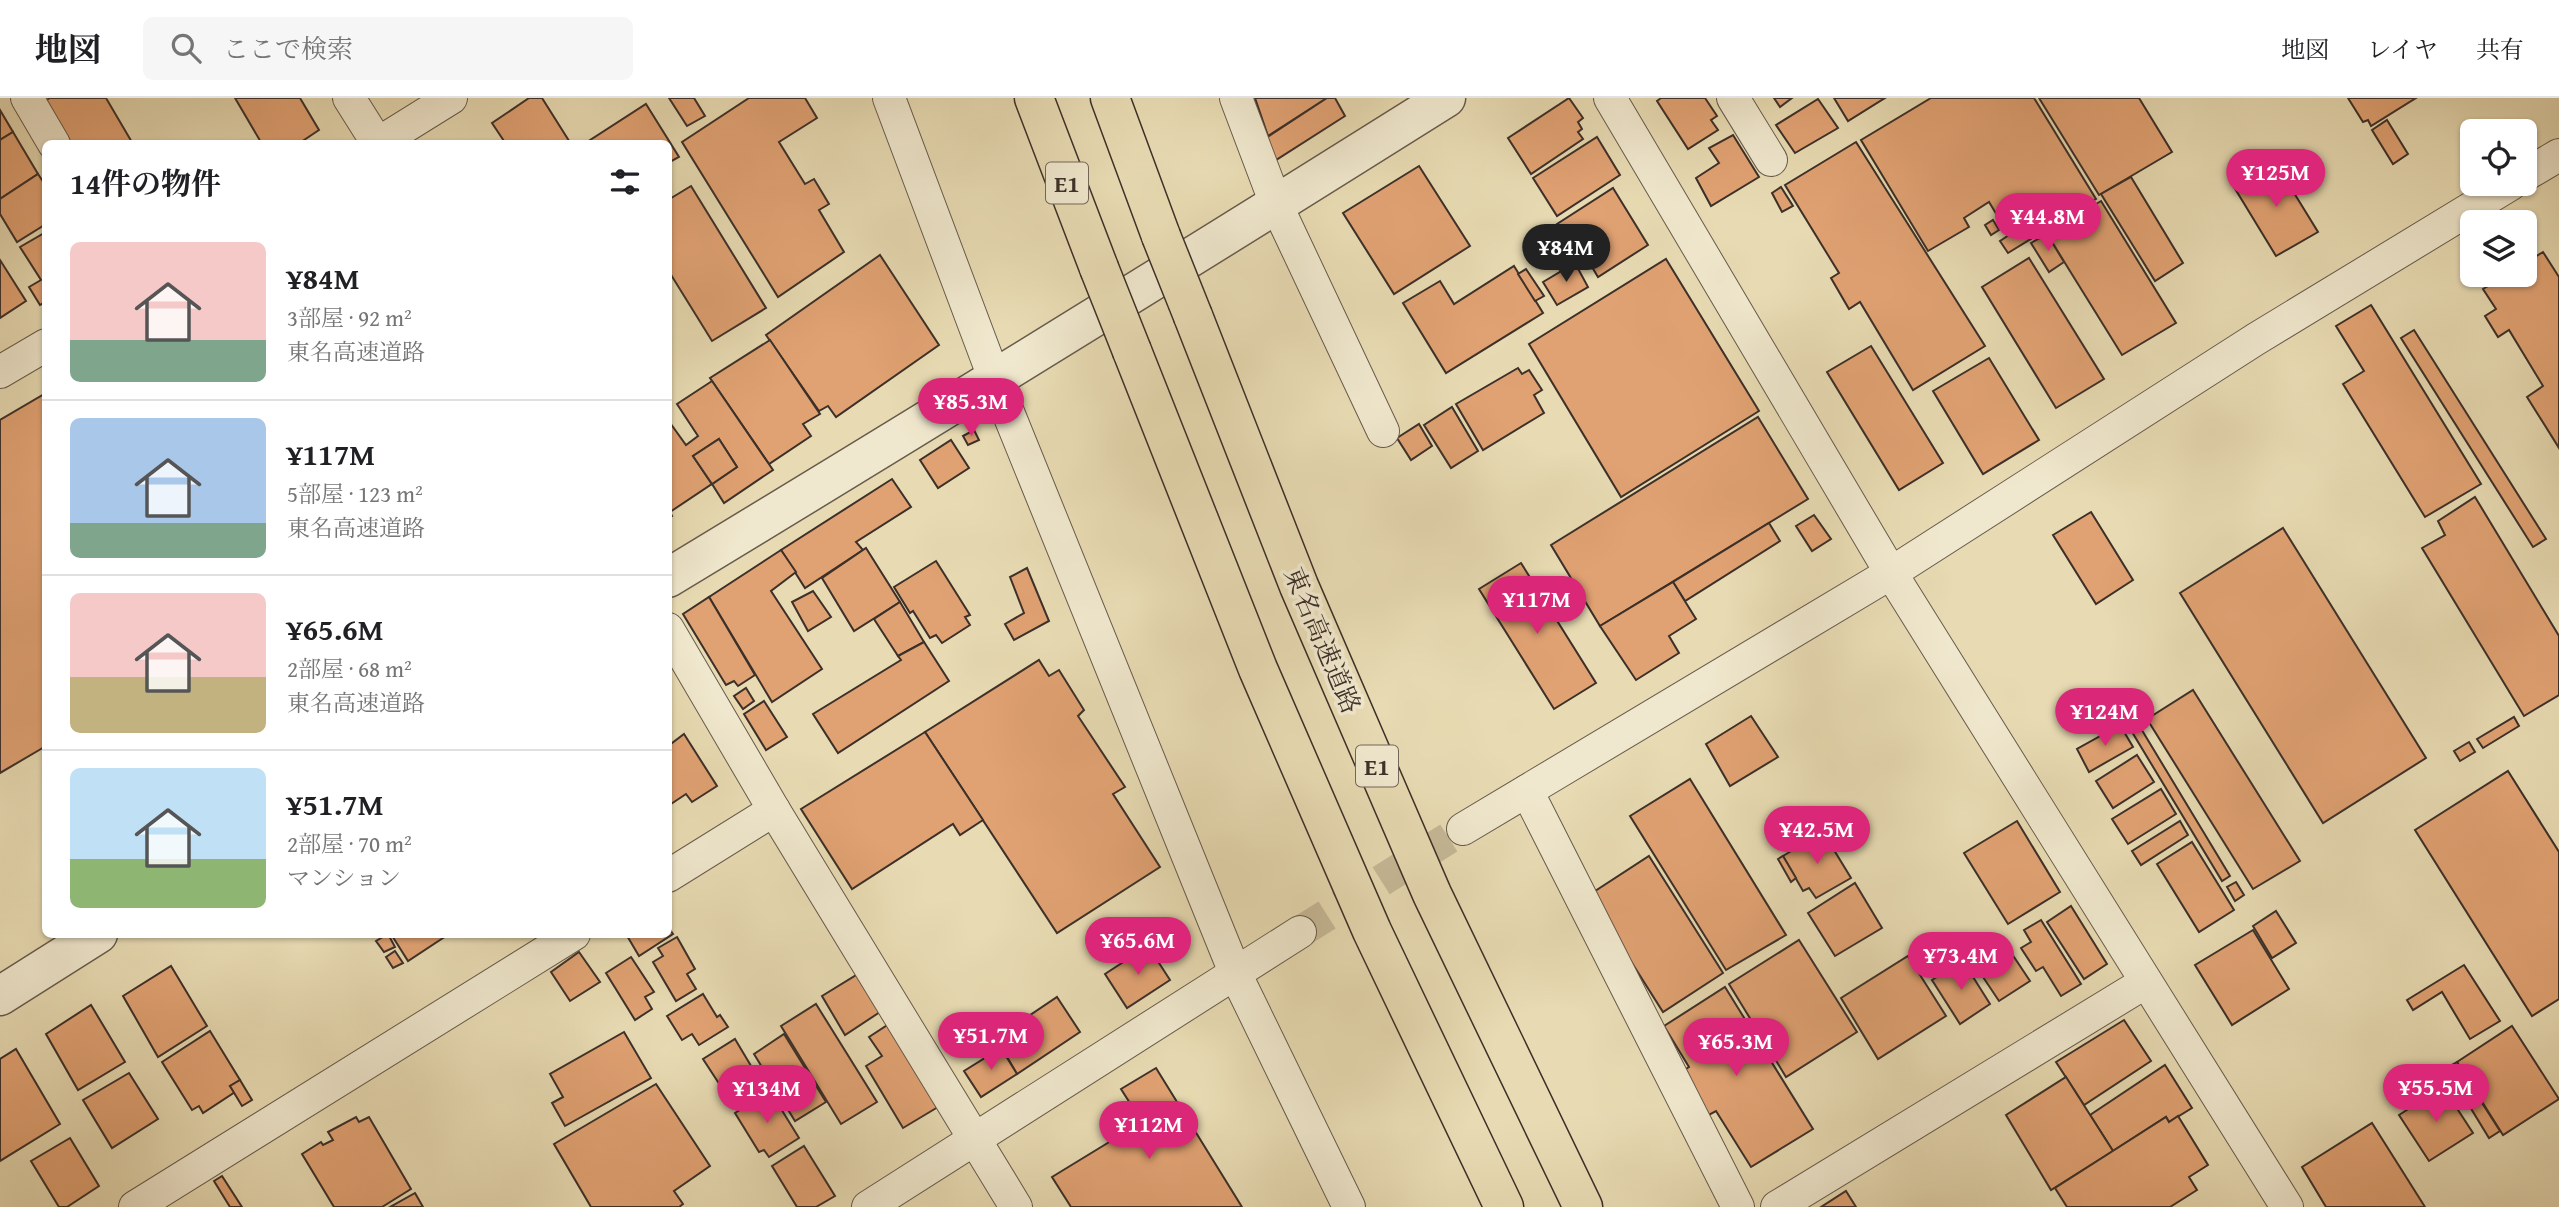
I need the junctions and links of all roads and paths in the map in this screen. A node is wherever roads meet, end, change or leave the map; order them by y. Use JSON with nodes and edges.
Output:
{"nodes":[{"id":1,"x":27,"y":98,"type":"edge"},
{"id":2,"x":349,"y":98,"type":"edge"},
{"id":3,"x":451,"y":98,"type":"edge"},
{"id":4,"x":889,"y":98,"type":"edge"},
{"id":5,"x":1034,"y":98,"type":"edge"},
{"id":6,"x":1110,"y":98,"type":"edge"},
{"id":7,"x":1236,"y":98,"type":"edge"},
{"id":8,"x":1446,"y":98,"type":"edge"},
{"id":9,"x":1610,"y":98,"type":"edge"},
{"id":10,"x":1733,"y":98,"type":"edge"},
{"id":11,"x":52,"y":140,"type":"edge"},
{"id":12,"x":376,"y":140,"type":"edge"},
{"id":13,"x":383,"y":140,"type":"edge"},
{"id":14,"x":2559,"y":155,"type":"edge"},
{"id":15,"x":1771,"y":160,"type":"dead end"},
{"id":16,"x":2537,"y":168,"type":"edge"},
{"id":17,"x":2491,"y":196,"type":"edge"},
{"id":18,"x":1276,"y":204,"type":"junction"},
{"id":19,"x":42,"y":347,"type":"edge"},
{"id":20,"x":0,"y":372,"type":"edge"},
{"id":21,"x":995,"y":380,"type":"junction"},
{"id":22,"x":1383,"y":431,"type":"dead end"},
{"id":23,"x":1891,"y":573,"type":"junction"},
{"id":24,"x":672,"y":576,"type":"edge"},
{"id":25,"x":672,"y":636,"type":"edge"},
{"id":26,"x":1527,"y":791,"type":"junction"},
{"id":27,"x":774,"y":810,"type":"junction"},
{"id":28,"x":1463,"y":830,"type":"tunnel mouth"},
{"id":29,"x":672,"y":874,"type":"edge"},
{"id":30,"x":1300,"y":932,"type":"tunnel mouth"},
{"id":31,"x":92,"y":938,"type":"edge"},
{"id":32,"x":568,"y":938,"type":"edge"},
{"id":33,"x":1236,"y":975,"type":"junction"},
{"id":34,"x":2146,"y":982,"type":"junction"},
{"id":35,"x":0,"y":996,"type":"edge"},
{"id":36,"x":974,"y":1141,"type":"junction"},
{"id":37,"x":135,"y":1207,"type":"edge"},
{"id":38,"x":868,"y":1207,"type":"edge"},
{"id":39,"x":1016,"y":1207,"type":"edge"},
{"id":40,"x":1349,"y":1207,"type":"edge"},
{"id":41,"x":1504,"y":1207,"type":"edge"},
{"id":42,"x":1583,"y":1207,"type":"edge"},
{"id":43,"x":1738,"y":1207,"type":"edge"},
{"id":44,"x":1777,"y":1207,"type":"edge"},
{"id":45,"x":2287,"y":1207,"type":"edge"}],
"edges":[{"from":1,"to":11,"type":"street"},
{"from":2,"to":12,"type":"street"},
{"from":3,"to":13,"type":"street"},
{"from":4,"to":21,"type":"street"},
{"from":5,"to":41,"type":"highway","number":"E1","bridge":true},
{"from":6,"to":42,"type":"highway","name":"東名高速道路","number":"E1","bridge":true},
{"from":7,"to":18,"type":"street"},
{"from":8,"to":18,"type":"street"},
{"from":9,"to":23,"type":"street"},
{"from":10,"to":15,"type":"street"},
{"from":14,"to":16,"type":"street"},
{"from":17,"to":23,"type":"street"},
{"from":18,"to":21,"type":"street"},
{"from":18,"to":22,"type":"street"},
{"from":19,"to":20,"type":"street"},
{"from":21,"to":24,"type":"street"},
{"from":21,"to":33,"type":"street"},
{"from":23,"to":26,"type":"street"},
{"from":23,"to":34,"type":"street"},
{"from":25,"to":27,"type":"street"},
{"from":26,"to":28,"type":"street"},
{"from":26,"to":43,"type":"street"},
{"from":27,"to":29,"type":"street"},
{"from":27,"to":36,"type":"street"},
{"from":30,"to":33,"type":"street"},
{"from":31,"to":35,"type":"street"},
{"from":32,"to":37,"type":"street"},
{"from":33,"to":36,"type":"street"},
{"from":33,"to":40,"type":"street"},
{"from":34,"to":44,"type":"street"},
{"from":34,"to":45,"type":"street"},
{"from":36,"to":38,"type":"street"},
{"from":36,"to":39,"type":"street"}]}
